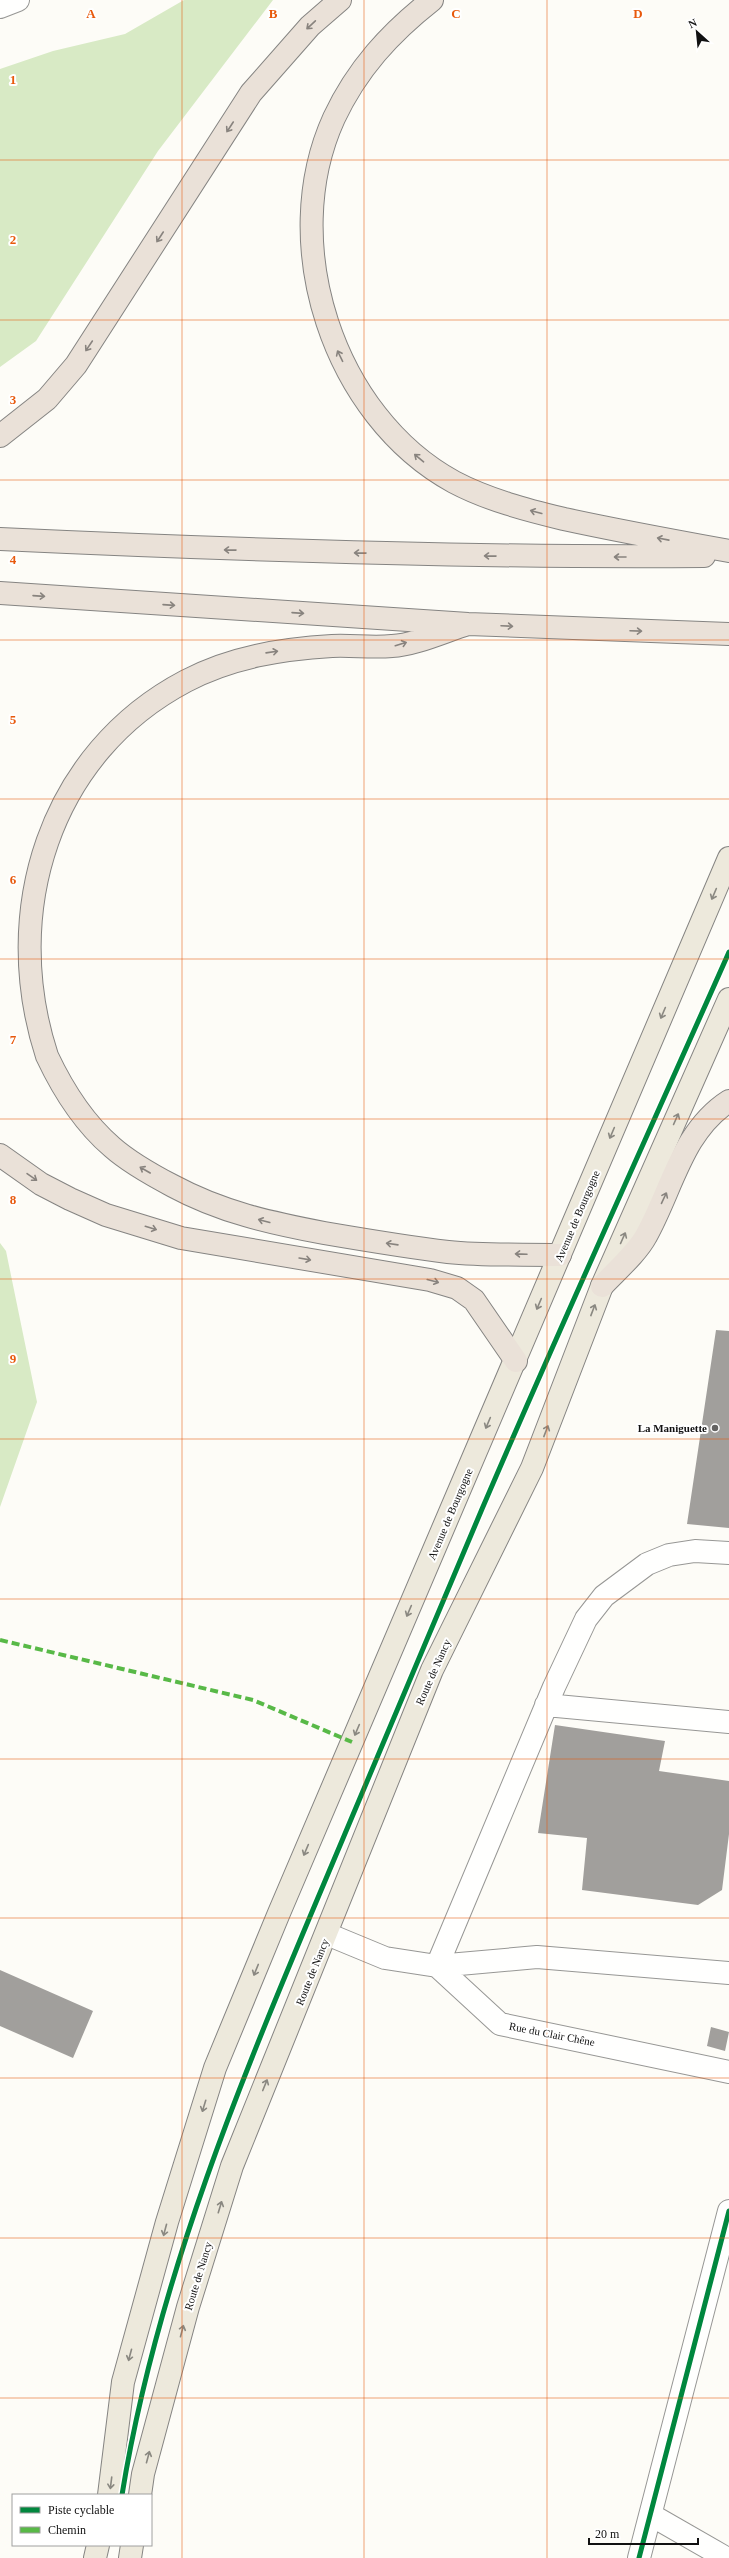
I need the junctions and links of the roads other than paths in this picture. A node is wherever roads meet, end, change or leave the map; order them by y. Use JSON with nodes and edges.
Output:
{"nodes":[{"id":1,"x":18,"y":0,"type":"edge"},
{"id":2,"x":340,"y":0,"type":"edge"},
{"id":3,"x":432,"y":0,"type":"edge"},
{"id":4,"x":0,"y":7,"type":"edge"},
{"id":5,"x":0,"y":436,"type":"edge"},
{"id":6,"x":0,"y":539,"type":"edge"},
{"id":7,"x":729,"y":551,"type":"edge"},
{"id":8,"x":729,"y":556,"type":"edge"},
{"id":9,"x":0,"y":594,"type":"edge"},
{"id":10,"x":468,"y":624,"type":"junction"},
{"id":11,"x":729,"y":634,"type":"edge"},
{"id":12,"x":729,"y":858,"type":"edge"},
{"id":13,"x":729,"y":999,"type":"edge"},
{"id":14,"x":729,"y":1101,"type":"edge"},
{"id":15,"x":0,"y":1155,"type":"edge"},
{"id":16,"x":560,"y":1255,"type":"junction"},
{"id":17,"x":602,"y":1286,"type":"junction"},
{"id":18,"x":516,"y":1360,"type":"junction"},
{"id":19,"x":729,"y":1553,"type":"edge"},
{"id":20,"x":546,"y":1705,"type":"junction"},
{"id":21,"x":729,"y":1722,"type":"edge"},
{"id":22,"x":327,"y":1934,"type":"junction"},
{"id":23,"x":437,"y":1966,"type":"junction"},
{"id":24,"x":729,"y":1973,"type":"edge"},
{"id":25,"x":729,"y":2072,"type":"edge"},
{"id":26,"x":729,"y":2211,"type":"edge"},
{"id":27,"x":109,"y":2494,"type":"edge"},
{"id":28,"x":140,"y":2494,"type":"edge"},
{"id":29,"x":651,"y":2515,"type":"junction"},
{"id":30,"x":98,"y":2546,"type":"edge"},
{"id":31,"x":132,"y":2546,"type":"edge"},
{"id":32,"x":95,"y":2558,"type":"edge"},
{"id":33,"x":130,"y":2558,"type":"edge"},
{"id":34,"x":639,"y":2558,"type":"edge"},
{"id":35,"x":726,"y":2558,"type":"edge"}],
"edges":[{"from":1,"to":4,"type":"street"},
{"from":2,"to":5,"type":"highway","one_way":true},
{"from":7,"to":3,"type":"highway","one_way":true},
{"from":8,"to":6,"type":"highway","one_way":true},
{"from":9,"to":10,"type":"highway","one_way":true},
{"from":10,"to":11,"type":"highway","one_way":true},
{"from":16,"to":10,"type":"highway","one_way":true},
{"from":12,"to":16,"type":"main road","name":"Avenue de Bourgogne","one_way":true},
{"from":17,"to":13,"type":"main road","one_way":true},
{"from":17,"to":14,"type":"highway","one_way":true},
{"from":15,"to":18,"type":"highway","one_way":true},
{"from":16,"to":18,"type":"main road","name":"Avenue de Bourgogne","one_way":true},
{"from":22,"to":17,"type":"main road","name":"Route de Nancy","one_way":true},
{"from":18,"to":27,"type":"main road","name":"Avenue de Bourgogne","one_way":true},
{"from":19,"to":20,"type":"street"},
{"from":20,"to":21,"type":"street"},
{"from":20,"to":23,"type":"street"},
{"from":22,"to":23,"type":"street"},
{"from":28,"to":22,"type":"main road","name":"Route de Nancy","one_way":true},
{"from":23,"to":24,"type":"street"},
{"from":23,"to":25,"type":"street","name":"Rue du Clair Chêne"},
{"from":26,"to":29,"type":"street"},
{"from":29,"to":34,"type":"street"},
{"from":29,"to":35,"type":"street"},
{"from":30,"to":32,"type":"main road"},
{"from":31,"to":33,"type":"main road"}]}
